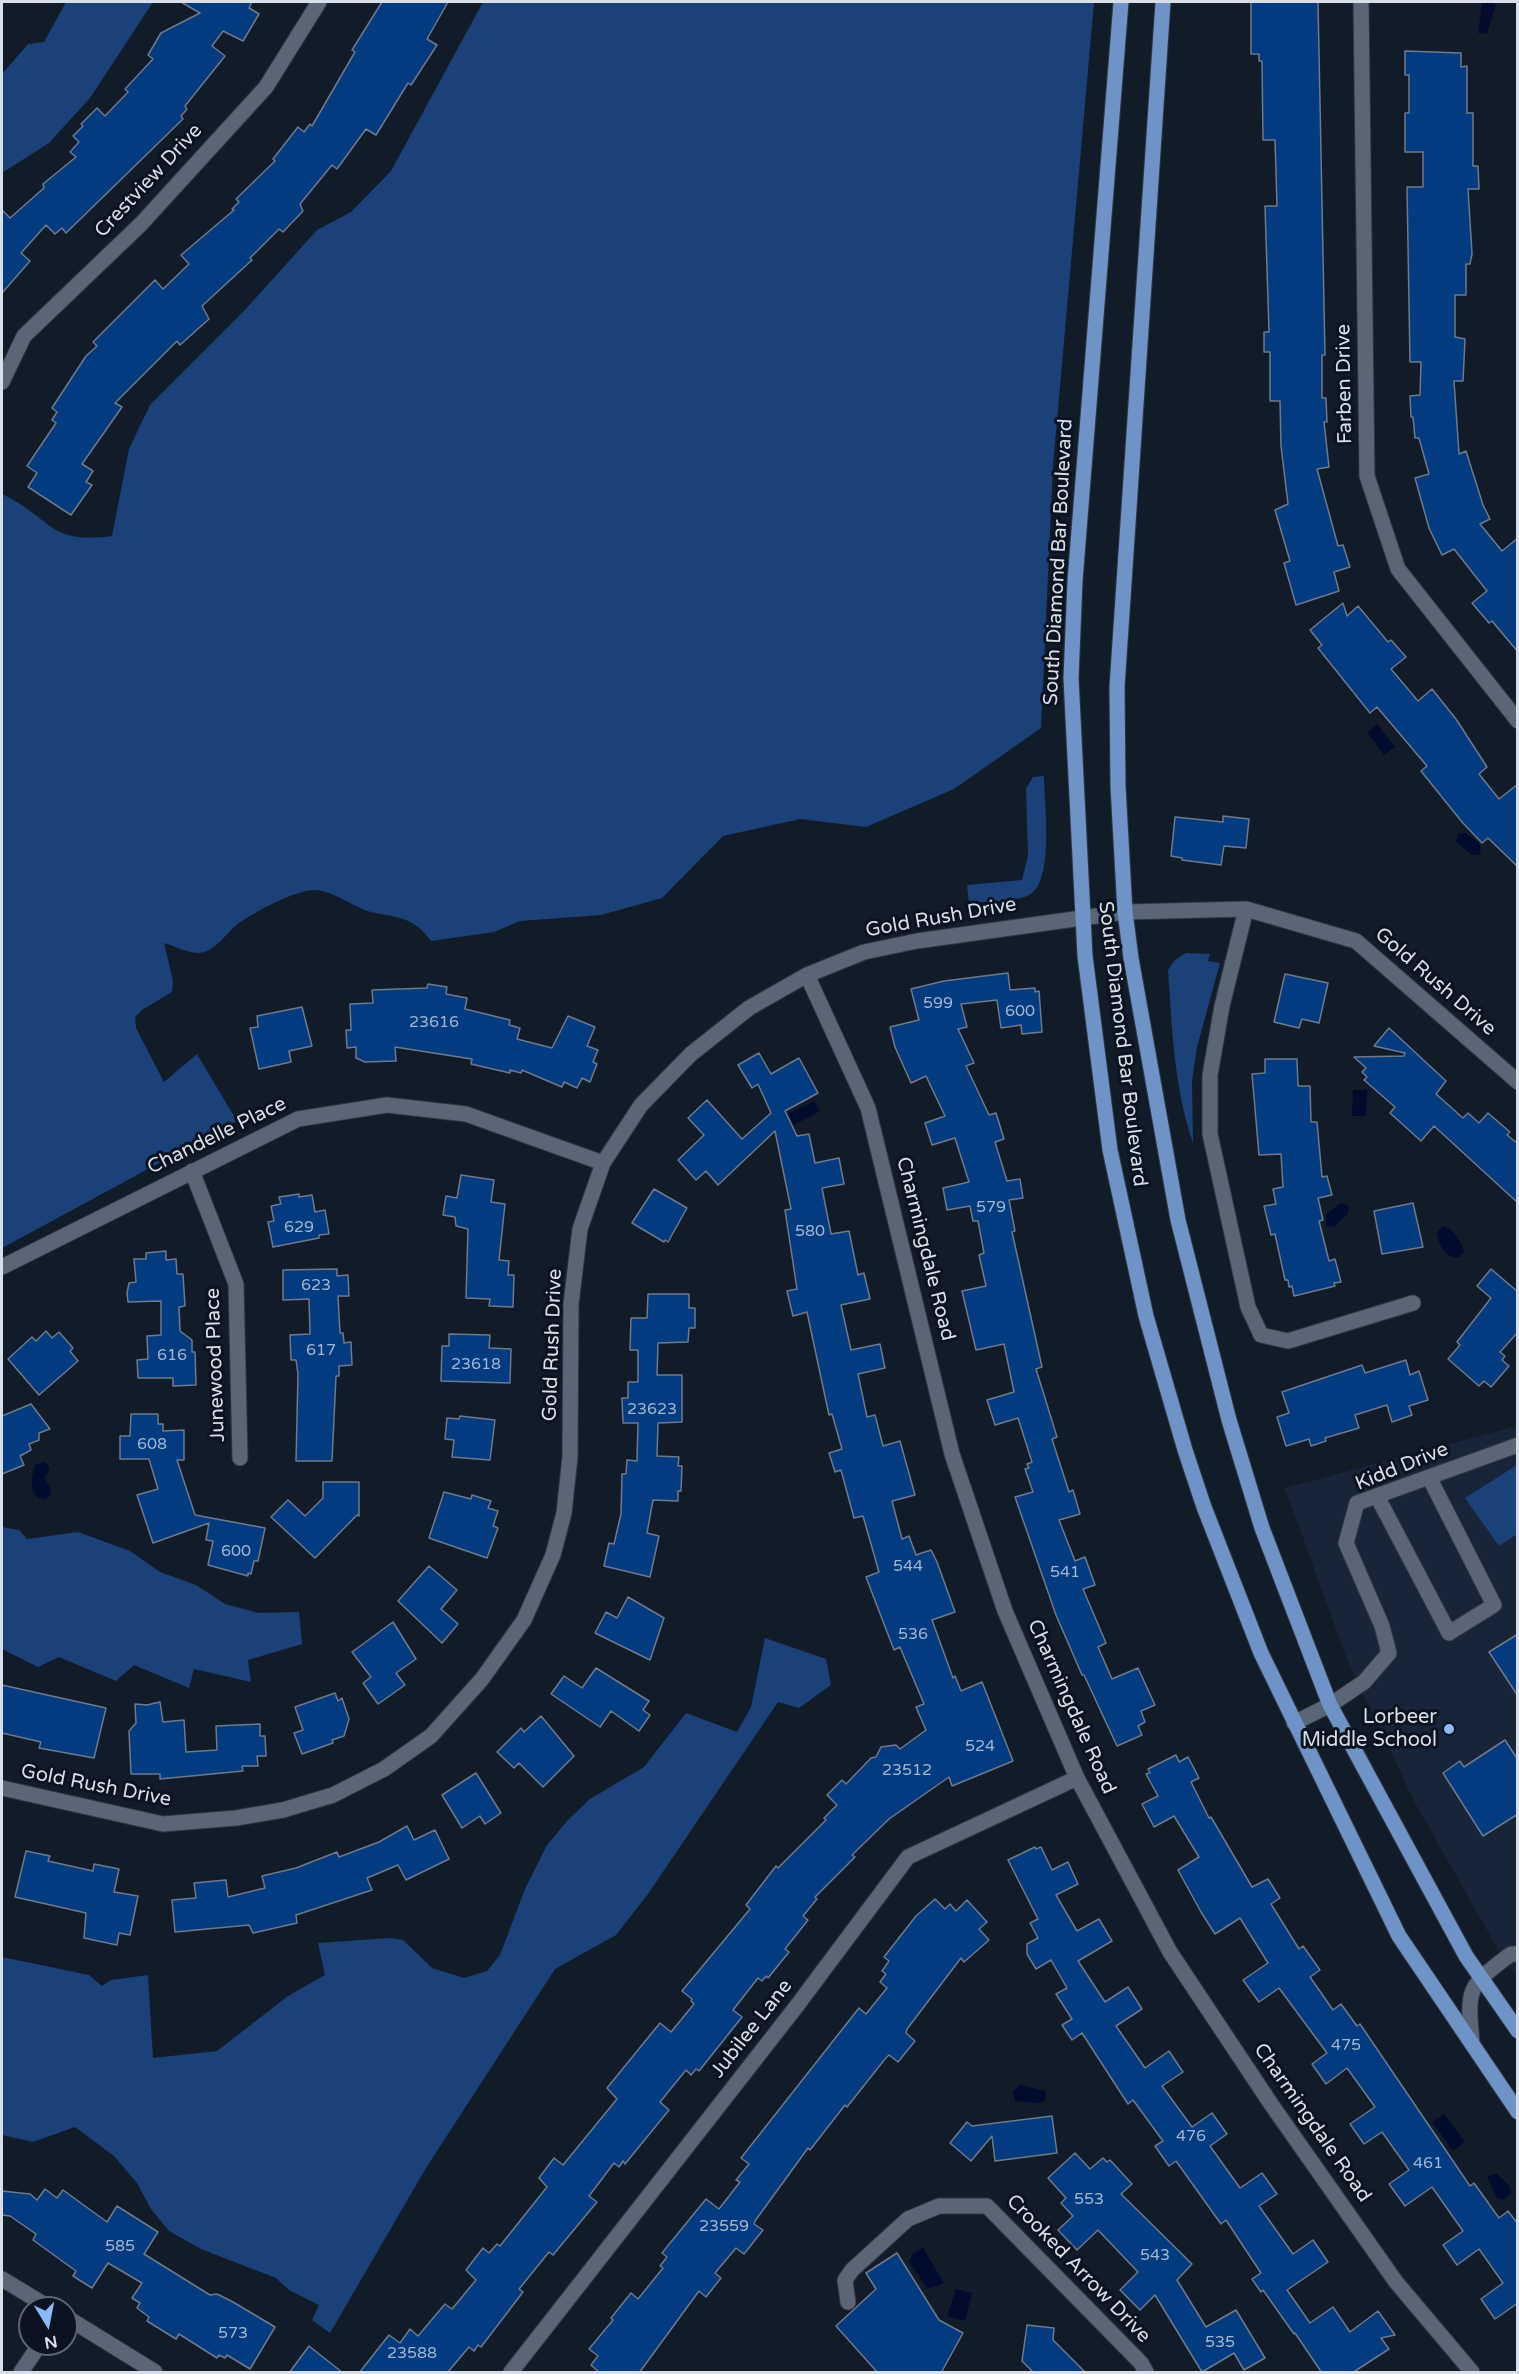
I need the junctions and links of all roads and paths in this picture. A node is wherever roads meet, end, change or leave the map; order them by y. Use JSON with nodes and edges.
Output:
{"nodes":[{"id":1,"x":319,"y":2,"type":"edge"},
{"id":2,"x":1121,"y":2,"type":"edge"},
{"id":3,"x":1163,"y":2,"type":"edge"},
{"id":4,"x":1361,"y":2,"type":"edge"},
{"id":5,"x":2,"y":382,"type":"edge"},
{"id":6,"x":1518,"y":721,"type":"edge"},
{"id":7,"x":1246,"y":909,"type":"junction"},
{"id":8,"x":1125,"y":912,"type":"junction"},
{"id":9,"x":1082,"y":917,"type":"junction"},
{"id":10,"x":807,"y":975,"type":"junction"},
{"id":11,"x":1518,"y":1082,"type":"edge"},
{"id":12,"x":603,"y":1163,"type":"junction"},
{"id":13,"x":192,"y":1171,"type":"junction"},
{"id":14,"x":2,"y":1267,"type":"edge"},
{"id":15,"x":1413,"y":1304,"type":"dead end"},
{"id":16,"x":1518,"y":1445,"type":"edge"},
{"id":17,"x":240,"y":1458,"type":"dead end"},
{"id":18,"x":1429,"y":1477,"type":"junction"},
{"id":19,"x":1377,"y":1496,"type":"junction"},
{"id":20,"x":1330,"y":1705,"type":"junction"},
{"id":21,"x":1294,"y":1723,"type":"junction"},
{"id":22,"x":1077,"y":1778,"type":"junction"},
{"id":23,"x":2,"y":1788,"type":"edge"},
{"id":24,"x":1518,"y":1954,"type":"edge"},
{"id":25,"x":1480,"y":1977,"type":"junction"},
{"id":26,"x":1518,"y":2031,"type":"edge"},
{"id":27,"x":1472,"y":2042,"type":"junction"},
{"id":28,"x":1518,"y":2112,"type":"edge"},
{"id":29,"x":2,"y":2279,"type":"edge"},
{"id":30,"x":30,"y":2296,"type":"edge"},
{"id":31,"x":848,"y":2302,"type":"dead end"},
{"id":32,"x":78,"y":2325,"type":"edge"},
{"id":33,"x":32,"y":2356,"type":"edge"},
{"id":34,"x":21,"y":2373,"type":"edge"},
{"id":35,"x":155,"y":2373,"type":"edge"},
{"id":36,"x":511,"y":2373,"type":"edge"},
{"id":37,"x":1146,"y":2373,"type":"edge"},
{"id":38,"x":1472,"y":2373,"type":"edge"}],
"edges":[{"from":1,"to":5,"type":"street","name":"Crestview Drive"},
{"from":2,"to":9,"type":"main road","name":"South Diamond Bar Boulevard"},
{"from":3,"to":8,"type":"main road","name":"South Diamond Bar Boulevard"},
{"from":4,"to":6,"type":"street","name":"Farben Drive"},
{"from":7,"to":8,"type":"street","name":"Gold Rush Drive"},
{"from":7,"to":11,"type":"street","name":"Gold Rush Drive"},
{"from":7,"to":15,"type":"street"},
{"from":8,"to":9,"type":"street","name":"Gold Rush Drive"},
{"from":8,"to":20,"type":"main road","name":"South Diamond Bar Boulevard"},
{"from":9,"to":10,"type":"street","name":"Gold Rush Drive"},
{"from":9,"to":21,"type":"main road","name":"South Diamond Bar Boulevard"},
{"from":10,"to":12,"type":"street","name":"Gold Rush Drive"},
{"from":10,"to":22,"type":"street","name":"Charmingdale Road"},
{"from":12,"to":13,"type":"street","name":"Chandelle Place"},
{"from":12,"to":23,"type":"street","name":"Gold Rush Drive"},
{"from":13,"to":14,"type":"street","name":"Chandelle Place"},
{"from":13,"to":17,"type":"street","name":"Junewood Place"},
{"from":16,"to":18,"type":"street","name":"Kidd Drive"},
{"from":18,"to":19,"type":"street","name":"Kidd Drive"},
{"from":18,"to":19,"type":"street"},
{"from":19,"to":20,"type":"street","name":"Kidd Drive"},
{"from":20,"to":21,"type":"street","name":"Kidd Drive"},
{"from":20,"to":25,"type":"main road","name":"South Diamond Bar Boulevard"},
{"from":21,"to":27,"type":"main road","name":"South Diamond Bar Boulevard"},
{"from":22,"to":36,"type":"street","name":"Jubilee Lane"},
{"from":22,"to":38,"type":"street","name":"Charmingdale Road"},
{"from":24,"to":25,"type":"street"},
{"from":25,"to":26,"type":"main road","name":"South Diamond Bar Boulevard"},
{"from":25,"to":27,"type":"street"},
{"from":27,"to":28,"type":"main road","name":"South Diamond Bar Boulevard"},
{"from":29,"to":30,"type":"street"},
{"from":31,"to":37,"type":"street","name":"Crooked Arrow Drive"},
{"from":32,"to":35,"type":"street"},
{"from":33,"to":34,"type":"street"}]}
